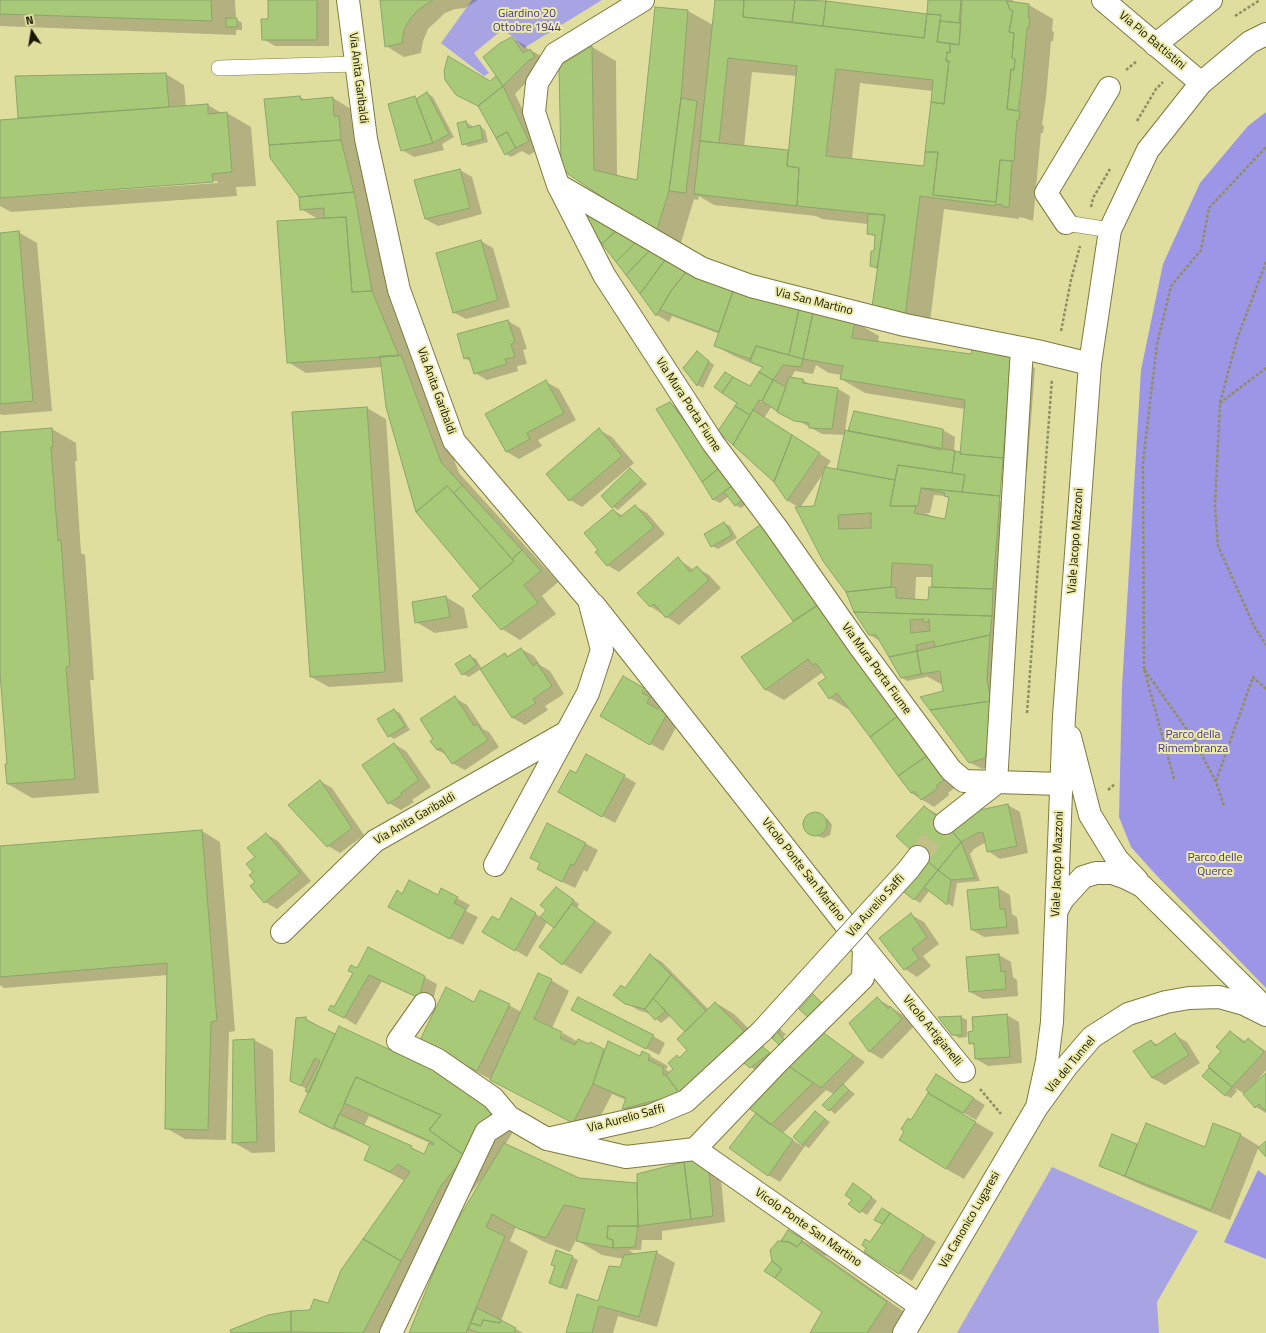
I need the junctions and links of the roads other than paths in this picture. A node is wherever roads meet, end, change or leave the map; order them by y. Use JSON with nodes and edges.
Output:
{"nodes":[{"id":1,"x":348,"y":0,"type":"edge"},
{"id":2,"x":643,"y":0,"type":"edge"},
{"id":3,"x":1103,"y":0,"type":"edge"},
{"id":4,"x":1211,"y":0,"type":"edge"},
{"id":5,"x":1266,"y":34,"type":"edge"},
{"id":6,"x":1155,"y":45,"type":"junction"},
{"id":7,"x":356,"y":64,"type":"junction"},
{"id":8,"x":219,"y":68,"type":"dead end"},
{"id":9,"x":1200,"y":83,"type":"junction"},
{"id":10,"x":1109,"y":88,"type":"dead end"},
{"id":11,"x":558,"y":185,"type":"junction"},
{"id":12,"x":1066,"y":223,"type":"joint"},
{"id":13,"x":1110,"y":230,"type":"junction"},
{"id":14,"x":1022,"y":348,"type":"junction"},
{"id":15,"x":1090,"y":364,"type":"junction"},
{"id":16,"x":589,"y":600,"type":"junction"},
{"id":17,"x":1064,"y":716,"type":"junction"},
{"id":18,"x":567,"y":732,"type":"junction"},
{"id":19,"x":996,"y":783,"type":"junction"},
{"id":20,"x":1061,"y":784,"type":"junction"},
{"id":21,"x":945,"y":823,"type":"tunnel mouth"},
{"id":22,"x":913,"y":864,"type":"tunnel mouth"},
{"id":23,"x":496,"y":865,"type":"dead end"},
{"id":24,"x":1142,"y":886,"type":"junction"},
{"id":25,"x":1057,"y":910,"type":"junction"},
{"id":26,"x":282,"y":932,"type":"dead end"},
{"id":27,"x":864,"y":948,"type":"junction"},
{"id":28,"x":424,"y":1004,"type":"dead end"},
{"id":29,"x":1266,"y":1009,"type":"edge"},
{"id":30,"x":1266,"y":1015,"type":"edge"},
{"id":31,"x":964,"y":1071,"type":"road end"},
{"id":32,"x":1037,"y":1107,"type":"junction"},
{"id":33,"x":509,"y":1117,"type":"junction"},
{"id":34,"x":547,"y":1139,"type":"junction"},
{"id":35,"x":695,"y":1149,"type":"junction"},
{"id":36,"x":920,"y":1306,"type":"junction"},
{"id":37,"x":391,"y":1333,"type":"edge"},
{"id":38,"x":904,"y":1333,"type":"edge"}],
"edges":[{"from":1,"to":7,"type":"street","name":"Via Anita Garibaldi"},
{"from":2,"to":11,"type":"street","name":"Via Mura Porta Fiume"},
{"from":3,"to":6,"type":"street","name":"Via Pio Battistini"},
{"from":4,"to":6,"type":"street"},
{"from":5,"to":9,"type":"street","name":"Viale Jacopo Mazzoni"},
{"from":6,"to":9,"type":"street","name":"Via Pio Battistini"},
{"from":7,"to":8,"type":"lane"},
{"from":7,"to":16,"type":"street","name":"Via Anita Garibaldi"},
{"from":9,"to":13,"type":"street","name":"Viale Jacopo Mazzoni"},
{"from":10,"to":12,"type":"street"},
{"from":11,"to":14,"type":"street","name":"Via San Martino"},
{"from":11,"to":19,"type":"street","name":"Via Mura Porta Fiume"},
{"from":12,"to":13,"type":"lane"},
{"from":13,"to":15,"type":"street","name":"Viale Jacopo Mazzoni"},
{"from":14,"to":15,"type":"street","name":"Via San Martino"},
{"from":14,"to":19,"type":"street"},
{"from":15,"to":17,"type":"street","name":"Viale Jacopo Mazzoni"},
{"from":16,"to":18,"type":"street","name":"Via Anita Garibaldi"},
{"from":16,"to":27,"type":"street","name":"Vicolo Ponte San Martino"},
{"from":17,"to":20,"type":"street","name":"Viale Jacopo Mazzoni"},
{"from":17,"to":24,"type":"street"},
{"from":18,"to":23,"type":"street","name":"Via Anita Garibaldi"},
{"from":18,"to":26,"type":"street","name":"Via Anita Garibaldi"},
{"from":19,"to":20,"type":"street"},
{"from":19,"to":21,"type":"street"},
{"from":20,"to":25,"type":"street","name":"Viale Jacopo Mazzoni"},
{"from":22,"to":34,"type":"street","name":"Via Aurelio Saffi","bridge":true},
{"from":24,"to":25,"type":"street"},
{"from":24,"to":29,"type":"street"},
{"from":25,"to":32,"type":"street","name":"Viale Jacopo Mazzoni"},
{"from":27,"to":31,"type":"street","name":"Vicolo Artigianelli"},
{"from":27,"to":35,"type":"street"},
{"from":28,"to":33,"type":"street"},
{"from":30,"to":32,"type":"street","name":"Via del Tunnel"},
{"from":32,"to":36,"type":"street","name":"Via Canonico Lugaresi"},
{"from":33,"to":34,"type":"street"},
{"from":33,"to":37,"type":"street"},
{"from":34,"to":35,"type":"street"},
{"from":35,"to":36,"type":"street","name":"Vicolo Ponte San Martino"},
{"from":36,"to":38,"type":"street","name":"Via Canonico Lugaresi"}]}
